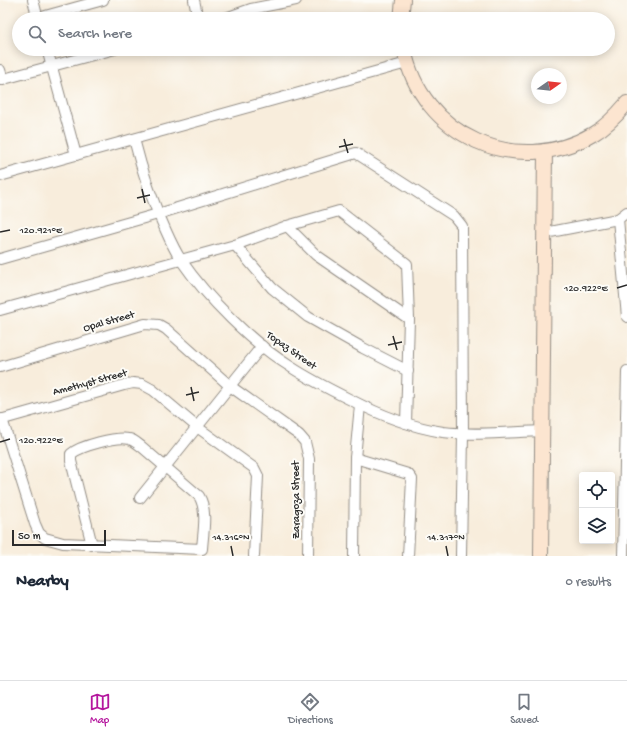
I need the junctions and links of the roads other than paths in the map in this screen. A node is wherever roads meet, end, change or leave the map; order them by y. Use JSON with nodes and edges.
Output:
{"nodes":[{"id":1,"x":33,"y":0,"type":"edge"},
{"id":2,"x":103,"y":0,"type":"edge"},
{"id":3,"x":194,"y":0,"type":"edge"},
{"id":4,"x":296,"y":0,"type":"edge"},
{"id":5,"x":403,"y":0,"type":"edge"},
{"id":6,"x":250,"y":5,"type":"edge"},
{"id":7,"x":36,"y":12,"type":"edge"},
{"id":8,"x":60,"y":12,"type":"edge"},
{"id":9,"x":197,"y":12,"type":"edge"},
{"id":10,"x":236,"y":12,"type":"edge"},
{"id":11,"x":402,"y":12,"type":"edge"},
{"id":12,"x":49,"y":56,"type":"edge"},
{"id":13,"x":89,"y":56,"type":"edge"},
{"id":14,"x":406,"y":56,"type":"edge"},
{"id":15,"x":407,"y":63,"type":"junction"},
{"id":16,"x":52,"y":66,"type":"junction"},
{"id":17,"x":1,"y":77,"type":"edge"},
{"id":18,"x":627,"y":103,"type":"edge"},
{"id":19,"x":134,"y":139,"type":"junction"},
{"id":20,"x":545,"y":151,"type":"junction"},
{"id":21,"x":76,"y":155,"type":"junction"},
{"id":22,"x":0,"y":176,"type":"edge"},
{"id":23,"x":627,"y":212,"type":"edge"},
{"id":24,"x":158,"y":214,"type":"junction"},
{"id":25,"x":618,"y":219,"type":"junction"},
{"id":26,"x":287,"y":226,"type":"junction"},
{"id":27,"x":545,"y":233,"type":"junction"},
{"id":28,"x":235,"y":245,"type":"junction"},
{"id":29,"x":0,"y":259,"type":"edge"},
{"id":30,"x":180,"y":259,"type":"junction"},
{"id":31,"x":0,"y":310,"type":"edge"},
{"id":32,"x":627,"y":317,"type":"edge"},
{"id":33,"x":409,"y":319,"type":"junction"},
{"id":34,"x":262,"y":346,"type":"junction"},
{"id":35,"x":0,"y":367,"type":"edge"},
{"id":36,"x":408,"y":371,"type":"junction"},
{"id":37,"x":627,"y":371,"type":"edge"},
{"id":38,"x":230,"y":386,"type":"junction"},
{"id":39,"x":360,"y":405,"type":"junction"},
{"id":40,"x":1,"y":420,"type":"edge"},
{"id":41,"x":406,"y":423,"type":"junction"},
{"id":42,"x":197,"y":427,"type":"junction"},
{"id":43,"x":543,"y":431,"type":"junction"},
{"id":44,"x":463,"y":434,"type":"junction"},
{"id":45,"x":354,"y":458,"type":"junction"},
{"id":46,"x":165,"y":466,"type":"junction"},
{"id":47,"x":140,"y":498,"type":"dead end"},
{"id":48,"x":92,"y":545,"type":"junction"},
{"id":49,"x":254,"y":556,"type":"edge"},
{"id":50,"x":308,"y":556,"type":"edge"},
{"id":51,"x":354,"y":556,"type":"edge"},
{"id":52,"x":408,"y":556,"type":"edge"},
{"id":53,"x":461,"y":556,"type":"edge"},
{"id":54,"x":541,"y":556,"type":"edge"},
{"id":55,"x":623,"y":556,"type":"edge"}],
"edges":[{"from":1,"to":7,"type":"street"},
{"from":2,"to":8,"type":"street"},
{"from":3,"to":9,"type":"street"},
{"from":4,"to":6,"type":"street"},
{"from":5,"to":11,"type":"street"},
{"from":6,"to":10,"type":"street"},
{"from":12,"to":16,"type":"street"},
{"from":13,"to":16,"type":"street"},
{"from":14,"to":15,"type":"street"},
{"from":15,"to":19,"type":"street"},
{"from":15,"to":20,"type":"street"},
{"from":16,"to":17,"type":"street"},
{"from":16,"to":21,"type":"street"},
{"from":18,"to":20,"type":"street"},
{"from":19,"to":21,"type":"street"},
{"from":19,"to":24,"type":"street","name":"Topaz Street"},
{"from":20,"to":27,"type":"street"},
{"from":21,"to":22,"type":"street"},
{"from":23,"to":25,"type":"street"},
{"from":24,"to":29,"type":"street"},
{"from":24,"to":30,"type":"street","name":"Topaz Street"},
{"from":24,"to":44,"type":"street"},
{"from":25,"to":27,"type":"street"},
{"from":25,"to":32,"type":"street"},
{"from":26,"to":28,"type":"street"},
{"from":26,"to":33,"type":"street"},
{"from":26,"to":33,"type":"street"},
{"from":27,"to":43,"type":"street"},
{"from":28,"to":30,"type":"street"},
{"from":28,"to":36,"type":"street"},
{"from":30,"to":31,"type":"street"},
{"from":30,"to":34,"type":"street","name":"Topaz Street"},
{"from":33,"to":36,"type":"street"},
{"from":34,"to":38,"type":"street"},
{"from":34,"to":39,"type":"street","name":"Topaz Street"},
{"from":35,"to":38,"type":"street","name":"Opal Street"},
{"from":36,"to":41,"type":"street"},
{"from":37,"to":55,"type":"street"},
{"from":38,"to":42,"type":"street"},
{"from":38,"to":50,"type":"street","name":"Zaragoza Street"},
{"from":39,"to":41,"type":"street","name":"Topaz Street"},
{"from":39,"to":45,"type":"street"},
{"from":40,"to":42,"type":"street","name":"Amethyst Street"},
{"from":40,"to":48,"type":"street"},
{"from":41,"to":44,"type":"street","name":"Topaz Street"},
{"from":42,"to":46,"type":"street"},
{"from":42,"to":49,"type":"street","name":"Amethyst Street"},
{"from":43,"to":44,"type":"street","name":"Topaz Street"},
{"from":43,"to":54,"type":"street"},
{"from":44,"to":53,"type":"street"},
{"from":45,"to":51,"type":"street"},
{"from":45,"to":52,"type":"street"},
{"from":46,"to":47,"type":"street"},
{"from":46,"to":48,"type":"street"},
{"from":46,"to":48,"type":"street"}]}
